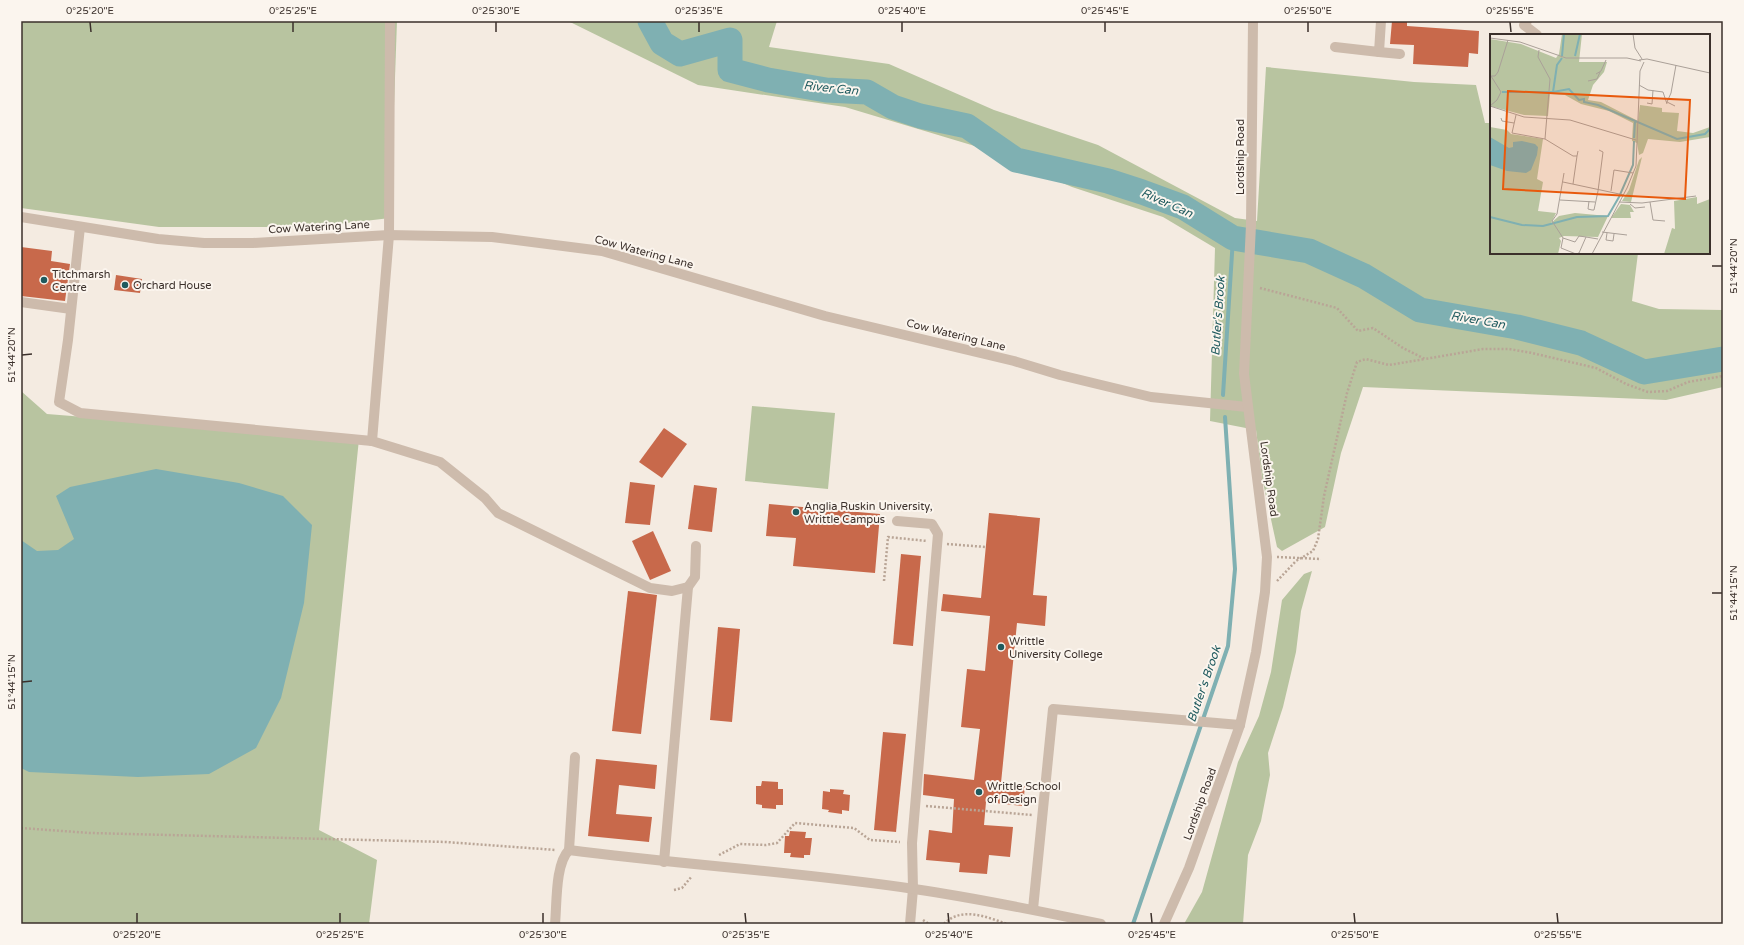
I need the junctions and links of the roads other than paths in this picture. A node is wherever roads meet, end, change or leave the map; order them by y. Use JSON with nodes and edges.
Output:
{"nodes":[{"id":1,"x":390,"y":21,"type":"edge"},
{"id":2,"x":1253,"y":21,"type":"edge"},
{"id":3,"x":1381,"y":21,"type":"edge"},
{"id":4,"x":1525,"y":26,"type":"edge"},
{"id":5,"x":1536,"y":34,"type":"edge"},
{"id":6,"x":1335,"y":47,"type":"dead end"},
{"id":7,"x":1379,"y":52,"type":"junction"},
{"id":8,"x":1400,"y":54,"type":"dead end"},
{"id":9,"x":21,"y":217,"type":"edge"},
{"id":10,"x":80,"y":227,"type":"junction"},
{"id":11,"x":389,"y":235,"type":"junction"},
{"id":12,"x":21,"y":302,"type":"edge"},
{"id":13,"x":71,"y":309,"type":"junction"},
{"id":14,"x":1247,"y":407,"type":"junction"},
{"id":15,"x":372,"y":441,"type":"junction"},
{"id":16,"x":897,"y":521,"type":"dead end"},
{"id":17,"x":696,"y":546,"type":"dead end"},
{"id":18,"x":688,"y":587,"type":"junction"},
{"id":19,"x":1240,"y":725,"type":"junction"},
{"id":20,"x":575,"y":757,"type":"dead end"},
{"id":21,"x":569,"y":850,"type":"junction"},
{"id":22,"x":664,"y":862,"type":"junction"},
{"id":23,"x":913,"y":889,"type":"junction"},
{"id":24,"x":1033,"y":909,"type":"junction"},
{"id":25,"x":555,"y":924,"type":"edge"},
{"id":26,"x":910,"y":924,"type":"edge"},
{"id":27,"x":1101,"y":924,"type":"edge"},
{"id":28,"x":1164,"y":924,"type":"edge"}],
"edges":[{"from":1,"to":11,"type":"street"},
{"from":2,"to":14,"type":"street","name":"Lordship Road"},
{"from":3,"to":7,"type":"street"},
{"from":4,"to":5,"type":"street"},
{"from":6,"to":7,"type":"street"},
{"from":7,"to":8,"type":"street"},
{"from":9,"to":10,"type":"street","name":"Cow Watering Lane"},
{"from":10,"to":11,"type":"street","name":"Cow Watering Lane"},
{"from":10,"to":13,"type":"street"},
{"from":11,"to":14,"type":"street","name":"Cow Watering Lane"},
{"from":11,"to":15,"type":"street"},
{"from":12,"to":13,"type":"street"},
{"from":13,"to":15,"type":"street"},
{"from":14,"to":19,"type":"street","name":"Lordship Road"},
{"from":15,"to":18,"type":"street"},
{"from":16,"to":23,"type":"street"},
{"from":17,"to":18,"type":"street"},
{"from":18,"to":22,"type":"street"},
{"from":19,"to":24,"type":"street"},
{"from":19,"to":28,"type":"street","name":"Lordship Road"},
{"from":20,"to":21,"type":"street"},
{"from":21,"to":22,"type":"street"},
{"from":21,"to":25,"type":"street"},
{"from":22,"to":23,"type":"street"},
{"from":23,"to":24,"type":"street"},
{"from":23,"to":26,"type":"street"},
{"from":24,"to":27,"type":"street"}]}
